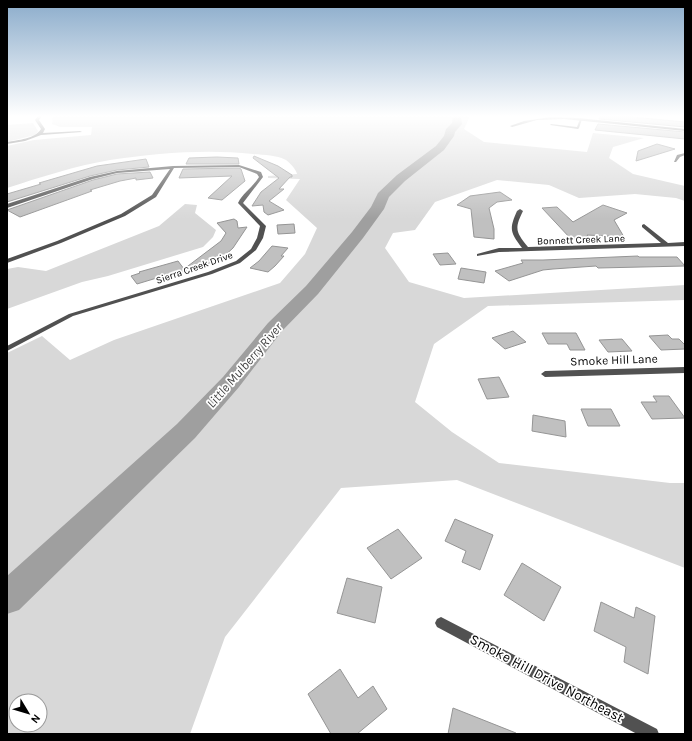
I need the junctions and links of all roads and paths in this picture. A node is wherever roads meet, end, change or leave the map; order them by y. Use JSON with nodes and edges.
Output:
{"nodes":[{"id":1,"x":685,"y":154,"type":"edge"},
{"id":2,"x":675,"y":161,"type":"dead end"},
{"id":3,"x":173,"y":166,"type":"junction"},
{"id":4,"x":7,"y":206,"type":"edge"},
{"id":5,"x":520,"y":211,"type":"dead end"},
{"id":6,"x":644,"y":226,"type":"dead end"},
{"id":7,"x":685,"y":244,"type":"edge"},
{"id":8,"x":667,"y":245,"type":"junction"},
{"id":9,"x":526,"y":249,"type":"junction"},
{"id":10,"x":479,"y":255,"type":"dead end"},
{"id":11,"x":7,"y":261,"type":"edge"},
{"id":12,"x":7,"y":349,"type":"edge"},
{"id":13,"x":685,"y":370,"type":"edge"},
{"id":14,"x":545,"y":374,"type":"dead end"},
{"id":15,"x":441,"y":622,"type":"dead end"},
{"id":16,"x":652,"y":734,"type":"edge"}],
"edges":[{"from":1,"to":2,"type":"street"},
{"from":3,"to":4,"type":"street","name":"Sierra Creek Drive"},
{"from":3,"to":11,"type":"street"},
{"from":3,"to":12,"type":"street","name":"Sierra Creek Drive"},
{"from":5,"to":9,"type":"street"},
{"from":6,"to":8,"type":"street"},
{"from":7,"to":8,"type":"street","name":"Bonnett Creek Lane"},
{"from":8,"to":9,"type":"street","name":"Bonnett Creek Lane"},
{"from":9,"to":10,"type":"street","name":"Bonnett Creek Lane"},
{"from":13,"to":14,"type":"street","name":"Smoke Hill Lane"},
{"from":15,"to":16,"type":"street","name":"Smoke Hill Drive Northeast"}]}
